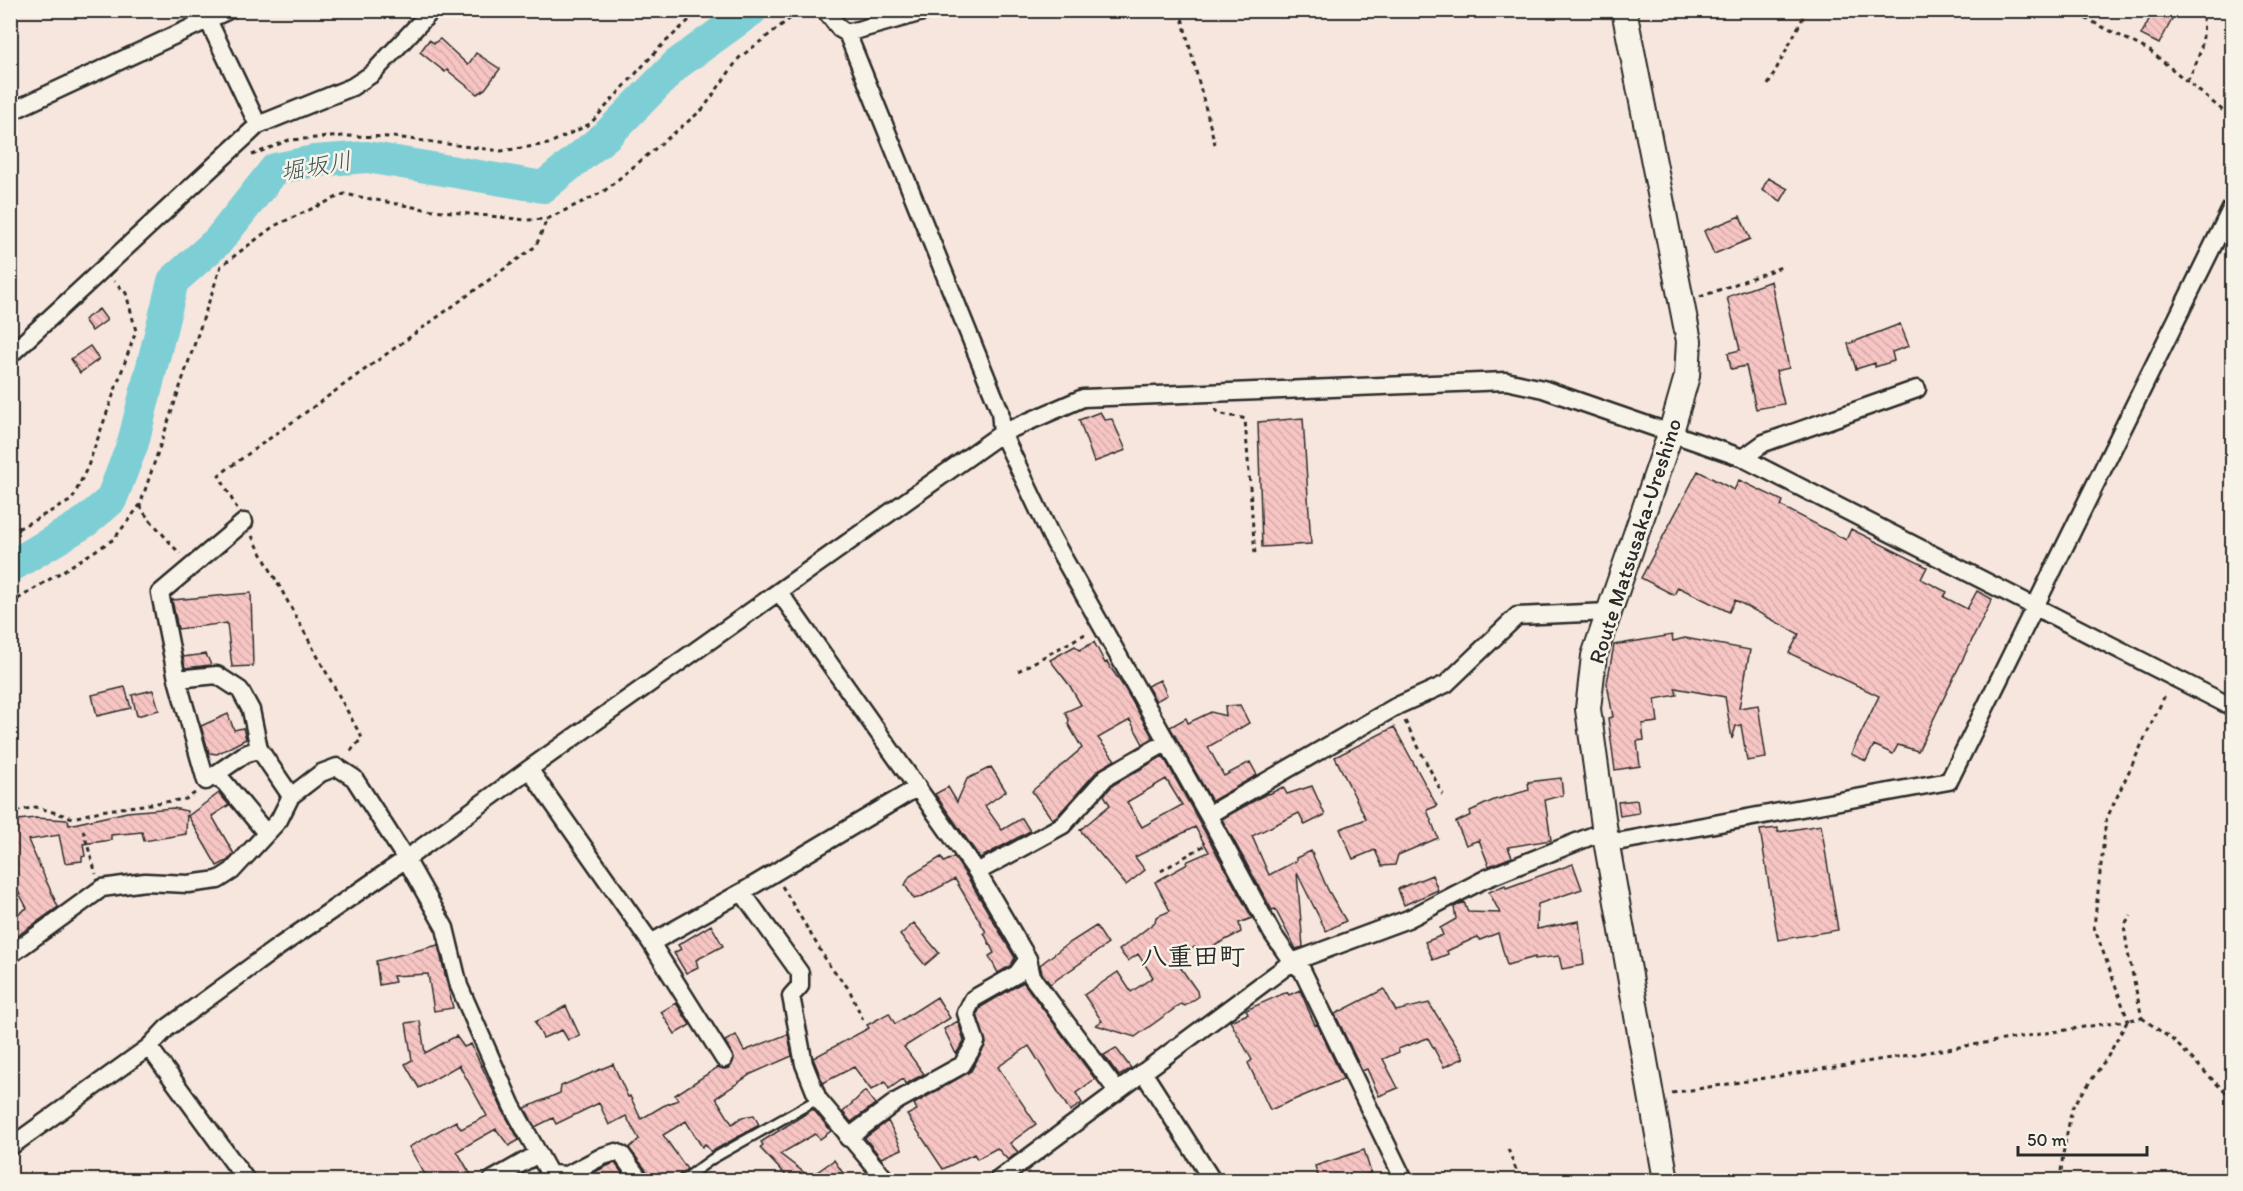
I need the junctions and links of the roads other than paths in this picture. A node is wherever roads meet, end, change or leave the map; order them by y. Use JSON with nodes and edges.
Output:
{"nodes":[{"id":1,"x":229,"y":10,"type":"edge"},
{"id":2,"x":432,"y":10,"type":"edge"},
{"id":3,"x":825,"y":10,"type":"edge"},
{"id":4,"x":930,"y":10,"type":"edge"},
{"id":5,"x":1624,"y":10,"type":"edge"},
{"id":6,"x":208,"y":20,"type":"junction"},
{"id":7,"x":847,"y":33,"type":"junction"},
{"id":8,"x":10,"y":112,"type":"edge"},
{"id":9,"x":258,"y":125,"type":"junction"},
{"id":10,"x":2232,"y":207,"type":"edge"},
{"id":11,"x":10,"y":355,"type":"edge"},
{"id":12,"x":1917,"y":388,"type":"dead end"},
{"id":13,"x":1671,"y":432,"type":"junction"},
{"id":14,"x":1002,"y":433,"type":"junction"},
{"id":15,"x":1743,"y":458,"type":"junction"},
{"id":16,"x":244,"y":522,"type":"road end"},
{"id":17,"x":779,"y":592,"type":"junction"},
{"id":18,"x":2035,"y":606,"type":"junction"},
{"id":19,"x":1609,"y":612,"type":"junction"},
{"id":20,"x":177,"y":679,"type":"junction"},
{"id":21,"x":2232,"y":707,"type":"edge"},
{"id":22,"x":1167,"y":742,"type":"junction"},
{"id":23,"x":259,"y":750,"type":"junction"},
{"id":24,"x":529,"y":769,"type":"junction"},
{"id":25,"x":209,"y":778,"type":"junction"},
{"id":26,"x":918,"y":787,"type":"junction"},
{"id":27,"x":291,"y":796,"type":"junction"},
{"id":28,"x":1208,"y":815,"type":"junction"},
{"id":29,"x":266,"y":833,"type":"junction"},
{"id":30,"x":1606,"y":840,"type":"junction"},
{"id":31,"x":406,"y":859,"type":"junction"},
{"id":32,"x":977,"y":872,"type":"junction"},
{"id":33,"x":742,"y":892,"type":"junction"},
{"id":34,"x":651,"y":943,"type":"junction"},
{"id":35,"x":10,"y":955,"type":"edge"},
{"id":36,"x":1028,"y":959,"type":"junction"},
{"id":37,"x":1292,"y":963,"type":"junction"},
{"id":38,"x":149,"y":1047,"type":"junction"},
{"id":39,"x":724,"y":1059,"type":"dead end"},
{"id":40,"x":1143,"y":1072,"type":"junction"},
{"id":41,"x":1117,"y":1091,"type":"junction"},
{"id":42,"x":818,"y":1099,"type":"junction"},
{"id":43,"x":848,"y":1138,"type":"junction"},
{"id":44,"x":10,"y":1148,"type":"edge"},
{"id":45,"x":538,"y":1154,"type":"junction"},
{"id":46,"x":552,"y":1177,"type":"edge"},
{"id":47,"x":246,"y":1180,"type":"edge"},
{"id":48,"x":492,"y":1180,"type":"edge"},
{"id":49,"x":640,"y":1180,"type":"edge"},
{"id":50,"x":683,"y":1180,"type":"edge"},
{"id":51,"x":886,"y":1180,"type":"edge"},
{"id":52,"x":998,"y":1180,"type":"edge"},
{"id":53,"x":1212,"y":1180,"type":"edge"},
{"id":54,"x":1404,"y":1180,"type":"edge"},
{"id":55,"x":1666,"y":1180,"type":"edge"}],
"edges":[{"from":1,"to":6,"type":"street"},
{"from":2,"to":9,"type":"street"},
{"from":3,"to":7,"type":"street"},
{"from":4,"to":7,"type":"street"},
{"from":5,"to":13,"type":"main road","name":"Route Matsusaka-Ureshino"},
{"from":6,"to":8,"type":"street"},
{"from":6,"to":9,"type":"street"},
{"from":7,"to":14,"type":"street"},
{"from":9,"to":11,"type":"street"},
{"from":10,"to":18,"type":"street"},
{"from":12,"to":15,"type":"street"},
{"from":13,"to":14,"type":"street"},
{"from":13,"to":15,"type":"street"},
{"from":13,"to":19,"type":"main road","name":"Route Matsusaka-Ureshino"},
{"from":14,"to":17,"type":"street"},
{"from":14,"to":22,"type":"street"},
{"from":15,"to":18,"type":"street"},
{"from":16,"to":20,"type":"street"},
{"from":17,"to":24,"type":"street"},
{"from":17,"to":26,"type":"street"},
{"from":18,"to":21,"type":"street"},
{"from":18,"to":30,"type":"street"},
{"from":19,"to":28,"type":"street"},
{"from":19,"to":30,"type":"main road","name":"Route Matsusaka-Ureshino"},
{"from":20,"to":23,"type":"street"},
{"from":20,"to":25,"type":"street"},
{"from":22,"to":28,"type":"street"},
{"from":22,"to":32,"type":"street"},
{"from":23,"to":25,"type":"street"},
{"from":23,"to":27,"type":"street"},
{"from":24,"to":31,"type":"street"},
{"from":24,"to":34,"type":"street"},
{"from":25,"to":29,"type":"street"},
{"from":26,"to":32,"type":"street"},
{"from":26,"to":33,"type":"street"},
{"from":27,"to":29,"type":"street"},
{"from":27,"to":31,"type":"street"},
{"from":28,"to":37,"type":"street"},
{"from":29,"to":35,"type":"street"},
{"from":30,"to":37,"type":"street"},
{"from":30,"to":55,"type":"main road","name":"Route Matsusaka-Ureshino"},
{"from":31,"to":38,"type":"street"},
{"from":31,"to":45,"type":"street"},
{"from":32,"to":36,"type":"street"},
{"from":33,"to":34,"type":"street"},
{"from":33,"to":42,"type":"street"},
{"from":34,"to":39,"type":"street"},
{"from":36,"to":41,"type":"street"},
{"from":36,"to":43,"type":"street"},
{"from":37,"to":40,"type":"street"},
{"from":37,"to":54,"type":"street"},
{"from":38,"to":44,"type":"street"},
{"from":38,"to":47,"type":"street"},
{"from":40,"to":41,"type":"street"},
{"from":40,"to":53,"type":"street"},
{"from":41,"to":52,"type":"street"},
{"from":42,"to":43,"type":"street"},
{"from":42,"to":50,"type":"lane"},
{"from":43,"to":51,"type":"street"},
{"from":45,"to":46,"type":"street"},
{"from":45,"to":48,"type":"street"},
{"from":46,"to":49,"type":"street"}]}
